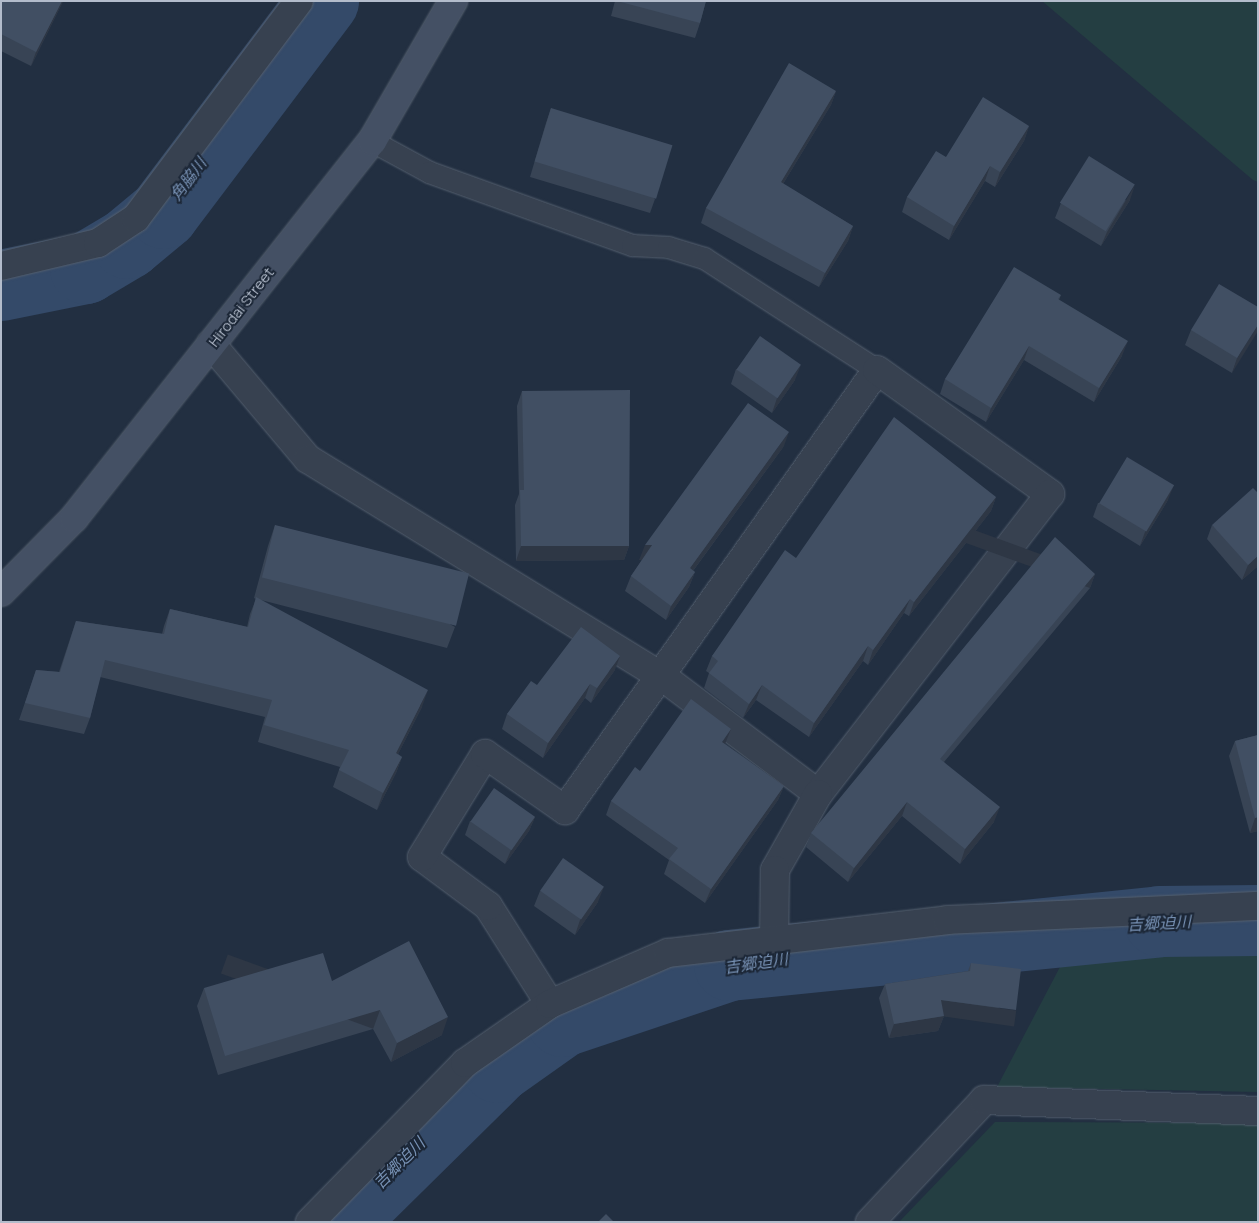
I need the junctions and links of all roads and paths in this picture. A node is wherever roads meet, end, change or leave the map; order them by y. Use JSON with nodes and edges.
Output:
{"nodes":[{"id":1,"x":299,"y":1,"type":"edge"},
{"id":2,"x":453,"y":1,"type":"edge"},
{"id":3,"x":372,"y":141,"type":"junction"},
{"id":4,"x":1,"y":266,"type":"edge"},
{"id":5,"x":212,"y":344,"type":"junction"},
{"id":6,"x":877,"y":370,"type":"junction"},
{"id":7,"x":1,"y":592,"type":"edge"},
{"id":8,"x":663,"y":677,"type":"junction"},
{"id":9,"x":818,"y":794,"type":"junction"},
{"id":10,"x":1258,"y":906,"type":"edge"},
{"id":11,"x":774,"y":938,"type":"junction"},
{"id":12,"x":550,"y":1004,"type":"junction"},
{"id":13,"x":1258,"y":1112,"type":"edge"},
{"id":14,"x":310,"y":1222,"type":"edge"},
{"id":15,"x":870,"y":1222,"type":"edge"}],
"edges":[{"from":1,"to":4,"type":"street"},
{"from":2,"to":3,"type":"street","name":"Hirodai Street"},
{"from":3,"to":5,"type":"street","name":"Hirodai Street"},
{"from":3,"to":6,"type":"lane"},
{"from":5,"to":7,"type":"street","name":"Hirodai Street"},
{"from":5,"to":8,"type":"street"},
{"from":6,"to":8,"type":"street"},
{"from":6,"to":9,"type":"street"},
{"from":8,"to":9,"type":"street"},
{"from":8,"to":12,"type":"street"},
{"from":9,"to":11,"type":"street"},
{"from":10,"to":11,"type":"street"},
{"from":11,"to":12,"type":"street"},
{"from":12,"to":14,"type":"street"},
{"from":13,"to":15,"type":"street"}]}
